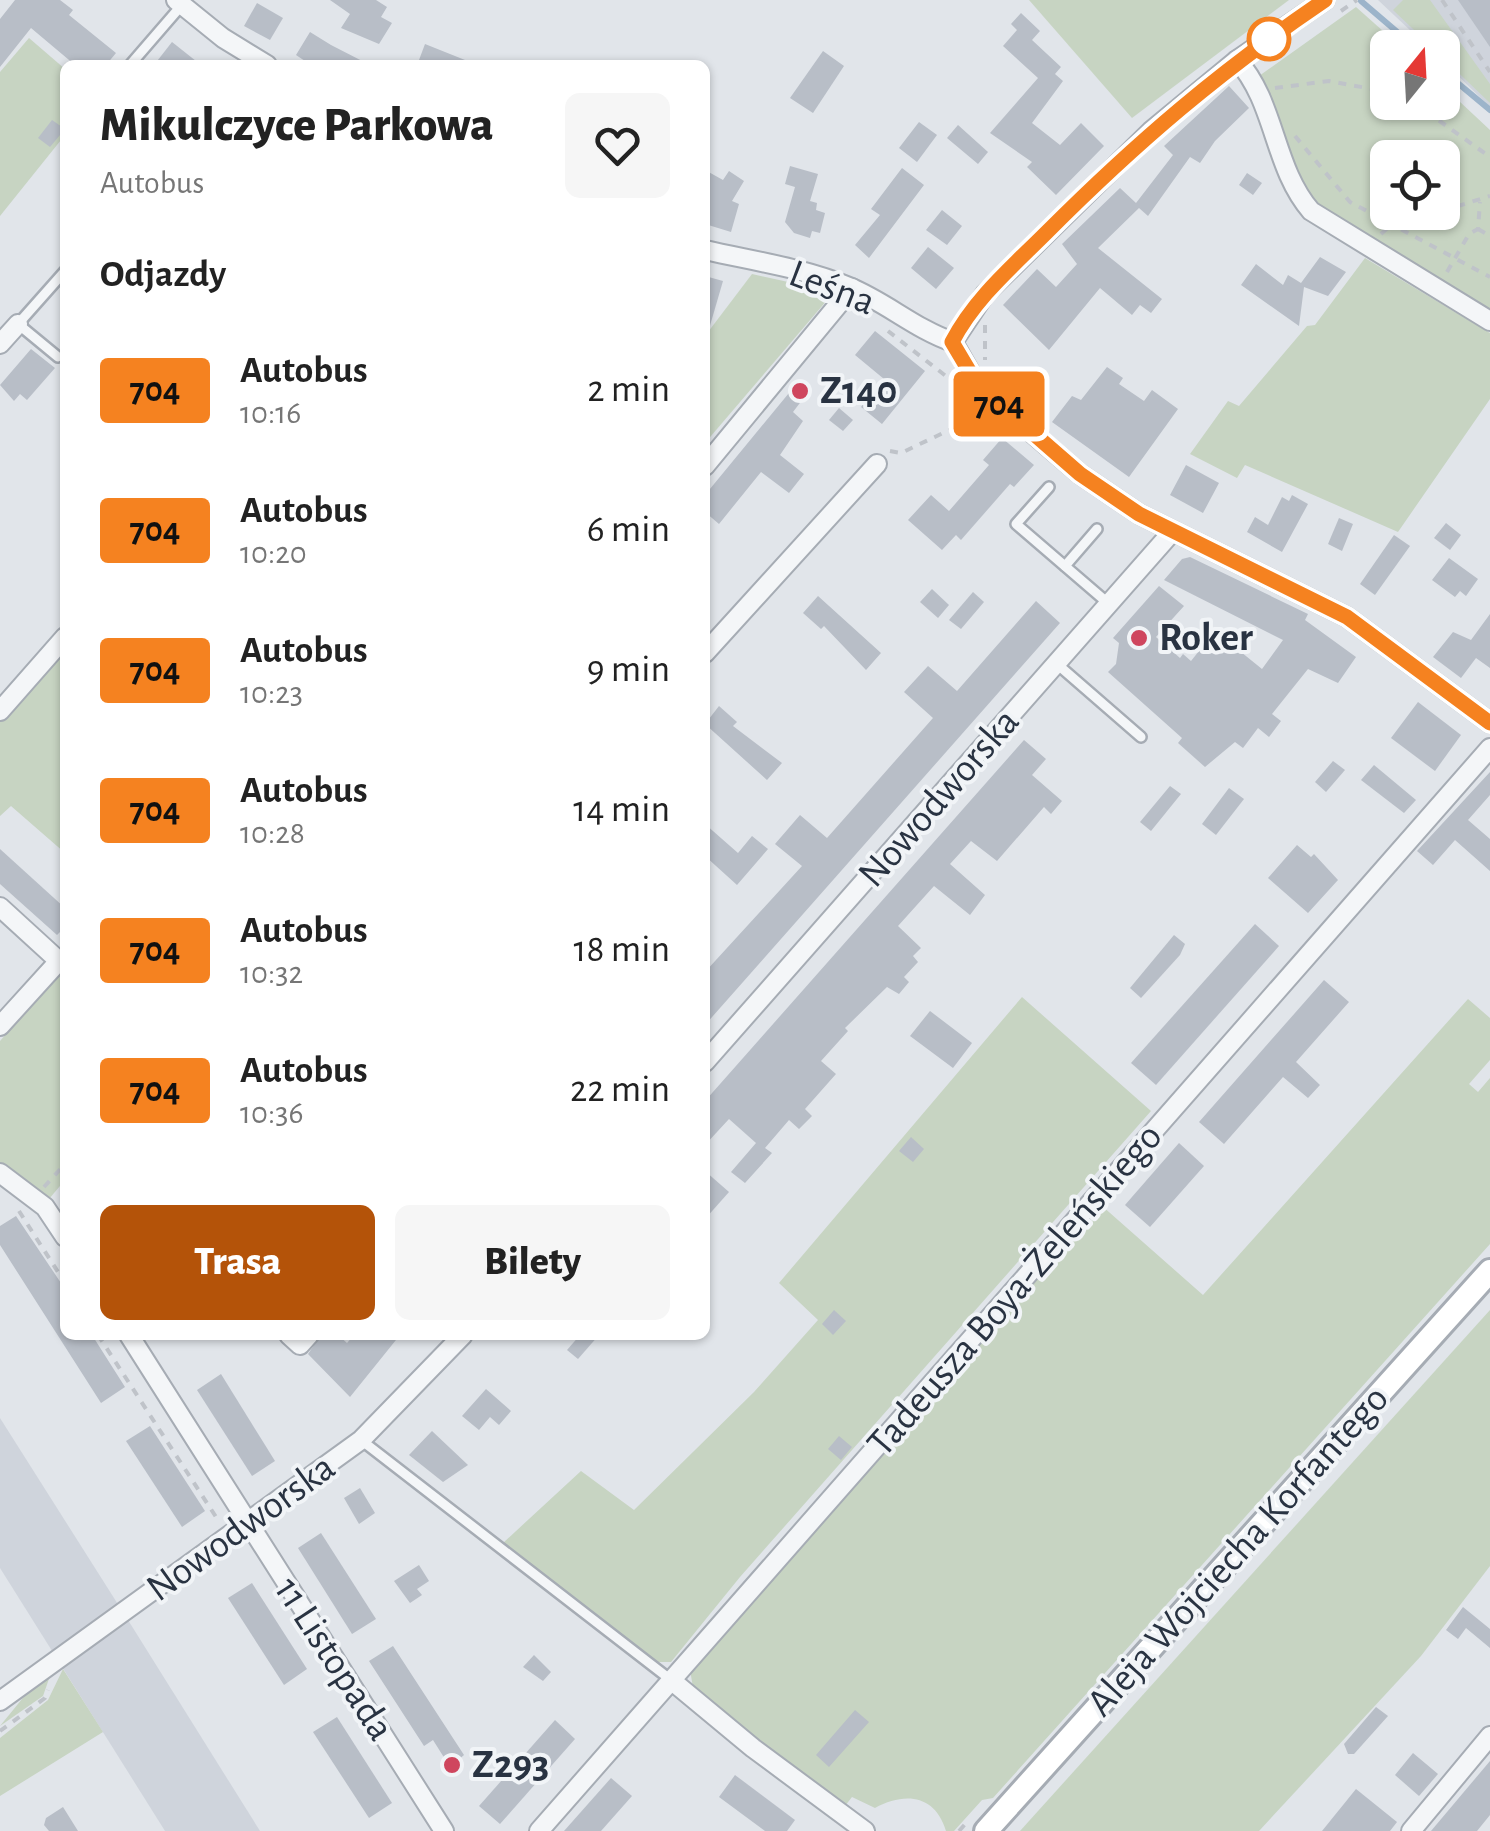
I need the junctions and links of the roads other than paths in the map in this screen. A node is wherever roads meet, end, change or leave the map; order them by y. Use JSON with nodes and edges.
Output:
{"nodes":[{"id":1,"x":178,"y":2,"type":"edge"},
{"id":2,"x":1331,"y":7,"type":"edge"},
{"id":3,"x":134,"y":60,"type":"edge"},
{"id":4,"x":244,"y":60,"type":"edge"},
{"id":5,"x":1237,"y":60,"type":"junction"},
{"id":6,"x":710,"y":251,"type":"edge"},
{"id":7,"x":60,"y":277,"type":"edge"},
{"id":8,"x":852,"y":288,"type":"junction"},
{"id":9,"x":1490,"y":321,"type":"edge"},
{"id":10,"x":18,"y":324,"type":"junction"},
{"id":11,"x":952,"y":342,"type":"junction"},
{"id":12,"x":0,"y":344,"type":"edge"},
{"id":13,"x":58,"y":357,"type":"dead end"},
{"id":14,"x":710,"y":460,"type":"edge"},
{"id":15,"x":874,"y":467,"type":"road end"},
{"id":16,"x":1049,"y":488,"type":"dead end"},
{"id":17,"x":1097,"y":529,"type":"dead end"},
{"id":18,"x":1172,"y":532,"type":"junction"},
{"id":19,"x":1065,"y":566,"type":"junction"},
{"id":20,"x":1109,"y":604,"type":"junction"},
{"id":21,"x":60,"y":643,"type":"edge"},
{"id":22,"x":710,"y":648,"type":"edge"},
{"id":23,"x":1057,"y":664,"type":"junction"},
{"id":24,"x":0,"y":711,"type":"edge"},
{"id":25,"x":1490,"y":723,"type":"edge"},
{"id":26,"x":1142,"y":737,"type":"dead end"},
{"id":27,"x":1490,"y":748,"type":"edge"},
{"id":28,"x":0,"y":907,"type":"edge"},
{"id":29,"x":0,"y":1026,"type":"edge"},
{"id":30,"x":710,"y":1056,"type":"edge"},
{"id":31,"x":0,"y":1173,"type":"edge"},
{"id":32,"x":60,"y":1230,"type":"edge"},
{"id":33,"x":1490,"y":1271,"type":"edge"},
{"id":34,"x":131,"y":1340,"type":"edge"},
{"id":35,"x":458,"y":1340,"type":"edge"},
{"id":36,"x":361,"y":1440,"type":"junction"},
{"id":37,"x":247,"y":1524,"type":"junction"},
{"id":38,"x":671,"y":1680,"type":"junction"},
{"id":39,"x":0,"y":1700,"type":"edge"},
{"id":40,"x":1490,"y":1736,"type":"edge"},
{"id":41,"x":444,"y":1831,"type":"edge"},
{"id":42,"x":539,"y":1831,"type":"edge"},
{"id":43,"x":865,"y":1831,"type":"edge"},
{"id":44,"x":986,"y":1831,"type":"edge"},
{"id":45,"x":1411,"y":1831,"type":"edge"}],
"edges":[{"from":1,"to":3,"type":"lane"},
{"from":1,"to":4,"type":"street"},
{"from":2,"to":5,"type":"street"},
{"from":5,"to":9,"type":"street"},
{"from":5,"to":11,"type":"street"},
{"from":6,"to":8,"type":"street","name":"Leśna"},
{"from":7,"to":10,"type":"lane"},
{"from":8,"to":11,"type":"street","name":"Leśna"},
{"from":8,"to":14,"type":"street"},
{"from":10,"to":12,"type":"street"},
{"from":10,"to":13,"type":"lane"},
{"from":11,"to":18,"type":"street"},
{"from":15,"to":22,"type":"street"},
{"from":16,"to":19,"type":"lane"},
{"from":17,"to":19,"type":"lane"},
{"from":18,"to":20,"type":"street","name":"Nowodworska"},
{"from":18,"to":25,"type":"street"},
{"from":19,"to":20,"type":"lane"},
{"from":20,"to":23,"type":"street","name":"Nowodworska"},
{"from":21,"to":24,"type":"street"},
{"from":23,"to":26,"type":"lane"},
{"from":23,"to":30,"type":"street","name":"Nowodworska"},
{"from":27,"to":38,"type":"street","name":"Tadeusza Boya-Żeleńskiego"},
{"from":28,"to":29,"type":"street"},
{"from":31,"to":32,"type":"street"},
{"from":33,"to":44,"type":"main road","name":"Aleja Wojciecha Korfantego"},
{"from":34,"to":37,"type":"street","name":"11 Listopada"},
{"from":35,"to":36,"type":"street","name":"Nowodworska"},
{"from":36,"to":37,"type":"street","name":"Nowodworska"},
{"from":36,"to":38,"type":"lane"},
{"from":37,"to":39,"type":"street","name":"Nowodworska"},
{"from":37,"to":41,"type":"street","name":"11 Listopada"},
{"from":38,"to":42,"type":"street","name":"Tadeusza Boya-Żeleńskiego"},
{"from":38,"to":43,"type":"street"},
{"from":40,"to":45,"type":"street"}]}
